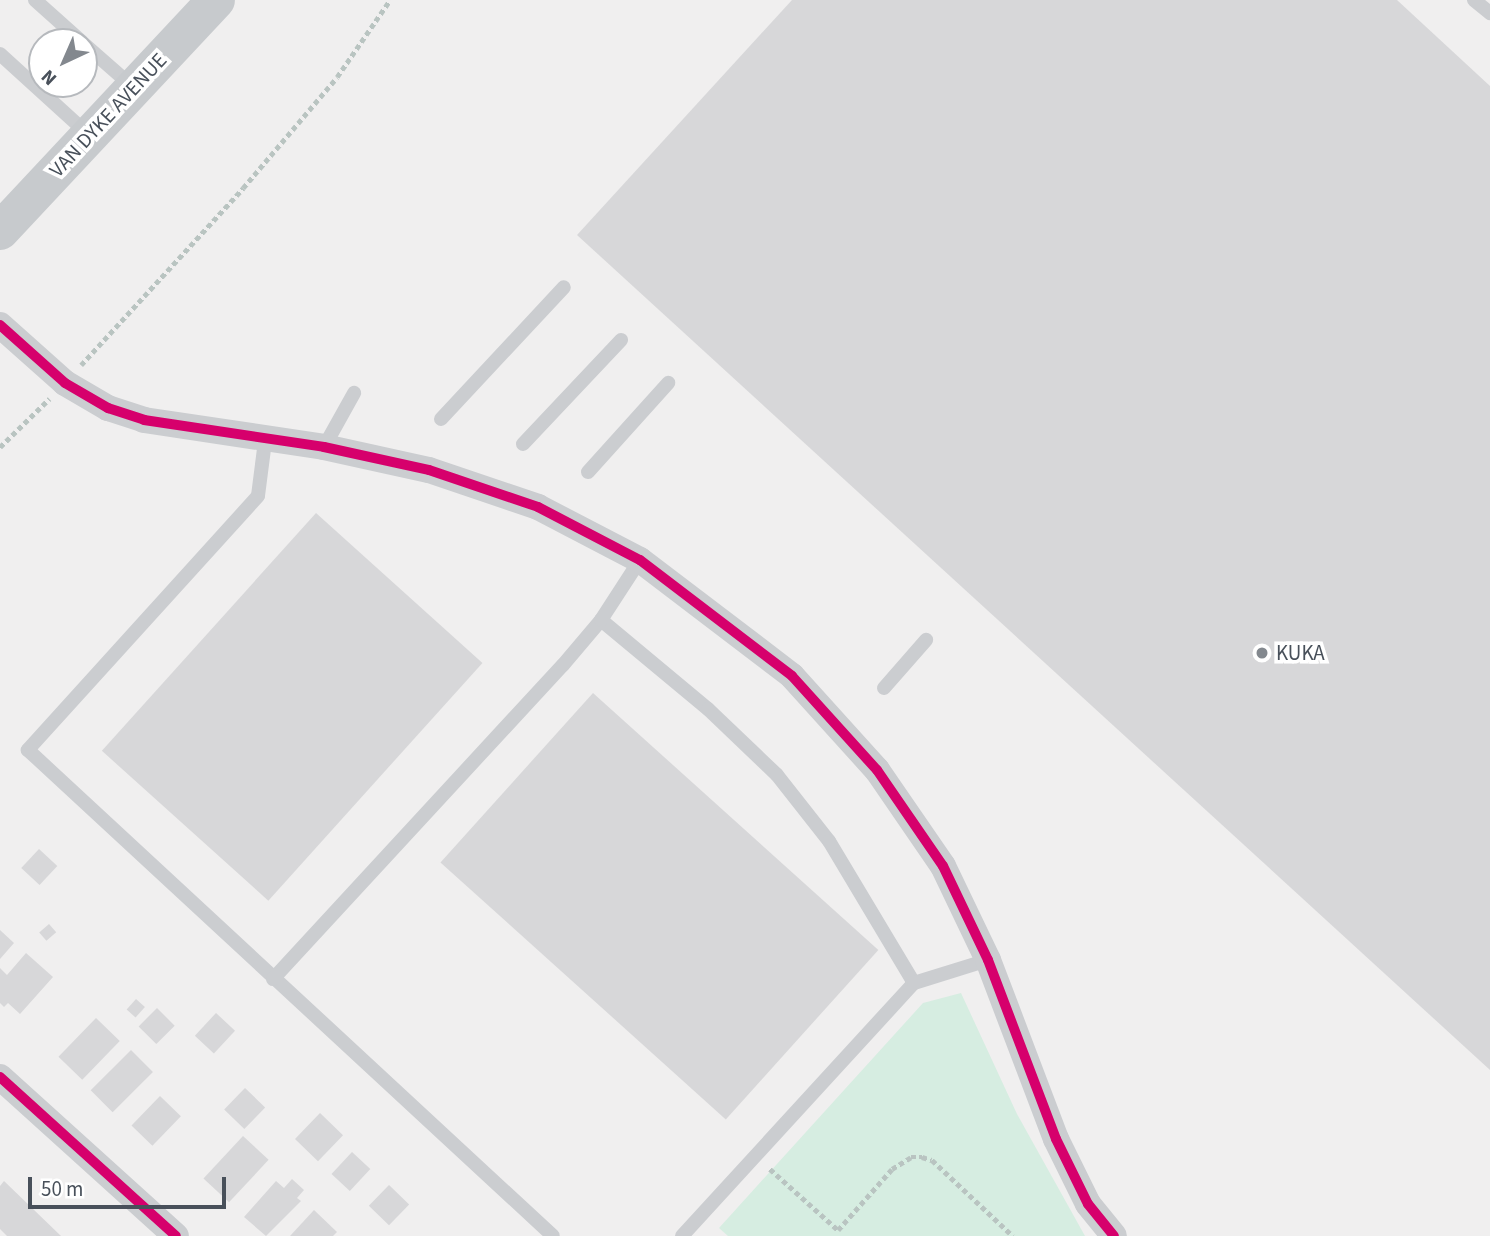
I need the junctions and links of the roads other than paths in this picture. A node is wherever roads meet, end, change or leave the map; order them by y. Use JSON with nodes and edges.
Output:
{"nodes":[{"id":1,"x":35,"y":0,"type":"edge"},
{"id":2,"x":216,"y":0,"type":"edge"},
{"id":3,"x":1474,"y":0,"type":"edge"},
{"id":4,"x":1490,"y":13,"type":"edge"},
{"id":5,"x":66,"y":28,"type":"edge"},
{"id":6,"x":0,"y":54,"type":"edge"},
{"id":7,"x":98,"y":56,"type":"edge"},
{"id":8,"x":133,"y":87,"type":"junction"},
{"id":9,"x":89,"y":135,"type":"junction"},
{"id":10,"x":0,"y":231,"type":"edge"},
{"id":11,"x":564,"y":287,"type":"dead end"},
{"id":12,"x":0,"y":325,"type":"edge"},
{"id":13,"x":621,"y":340,"type":"dead end"},
{"id":14,"x":668,"y":383,"type":"dead end"},
{"id":15,"x":354,"y":393,"type":"dead end"},
{"id":16,"x":441,"y":419,"type":"dead end"},
{"id":17,"x":265,"y":442,"type":"junction"},
{"id":18,"x":523,"y":444,"type":"dead end"},
{"id":19,"x":324,"y":447,"type":"junction"},
{"id":20,"x":588,"y":472,"type":"dead end"},
{"id":21,"x":640,"y":560,"type":"junction"},
{"id":22,"x":601,"y":620,"type":"junction"},
{"id":23,"x":926,"y":640,"type":"dead end"},
{"id":24,"x":884,"y":688,"type":"dead end"},
{"id":25,"x":988,"y":960,"type":"junction"},
{"id":26,"x":273,"y":979,"type":"junction"},
{"id":27,"x":914,"y":983,"type":"junction"},
{"id":28,"x":0,"y":1077,"type":"edge"},
{"id":29,"x":176,"y":1236,"type":"edge"},
{"id":30,"x":554,"y":1236,"type":"edge"},
{"id":31,"x":682,"y":1236,"type":"edge"},
{"id":32,"x":1114,"y":1236,"type":"edge"}],
"edges":[{"from":1,"to":5,"type":"lane"},
{"from":2,"to":8,"type":"main road","name":"VAN DYKE AVENUE"},
{"from":3,"to":4,"type":"lane"},
{"from":6,"to":9,"type":"lane"},
{"from":7,"to":8,"type":"lane"},
{"from":8,"to":9,"type":"main road","name":"VAN DYKE AVENUE"},
{"from":9,"to":10,"type":"main road","name":"VAN DYKE AVENUE"},
{"from":11,"to":16,"type":"lane"},
{"from":12,"to":17,"type":"street"},
{"from":13,"to":18,"type":"lane"},
{"from":14,"to":20,"type":"lane"},
{"from":15,"to":19,"type":"lane"},
{"from":17,"to":19,"type":"street"},
{"from":17,"to":26,"type":"lane"},
{"from":19,"to":21,"type":"street"},
{"from":21,"to":22,"type":"lane"},
{"from":21,"to":25,"type":"street"},
{"from":22,"to":26,"type":"lane"},
{"from":22,"to":27,"type":"lane"},
{"from":23,"to":24,"type":"lane"},
{"from":25,"to":27,"type":"lane"},
{"from":25,"to":32,"type":"street"},
{"from":26,"to":30,"type":"lane"},
{"from":27,"to":31,"type":"lane"},
{"from":28,"to":29,"type":"street"}]}
